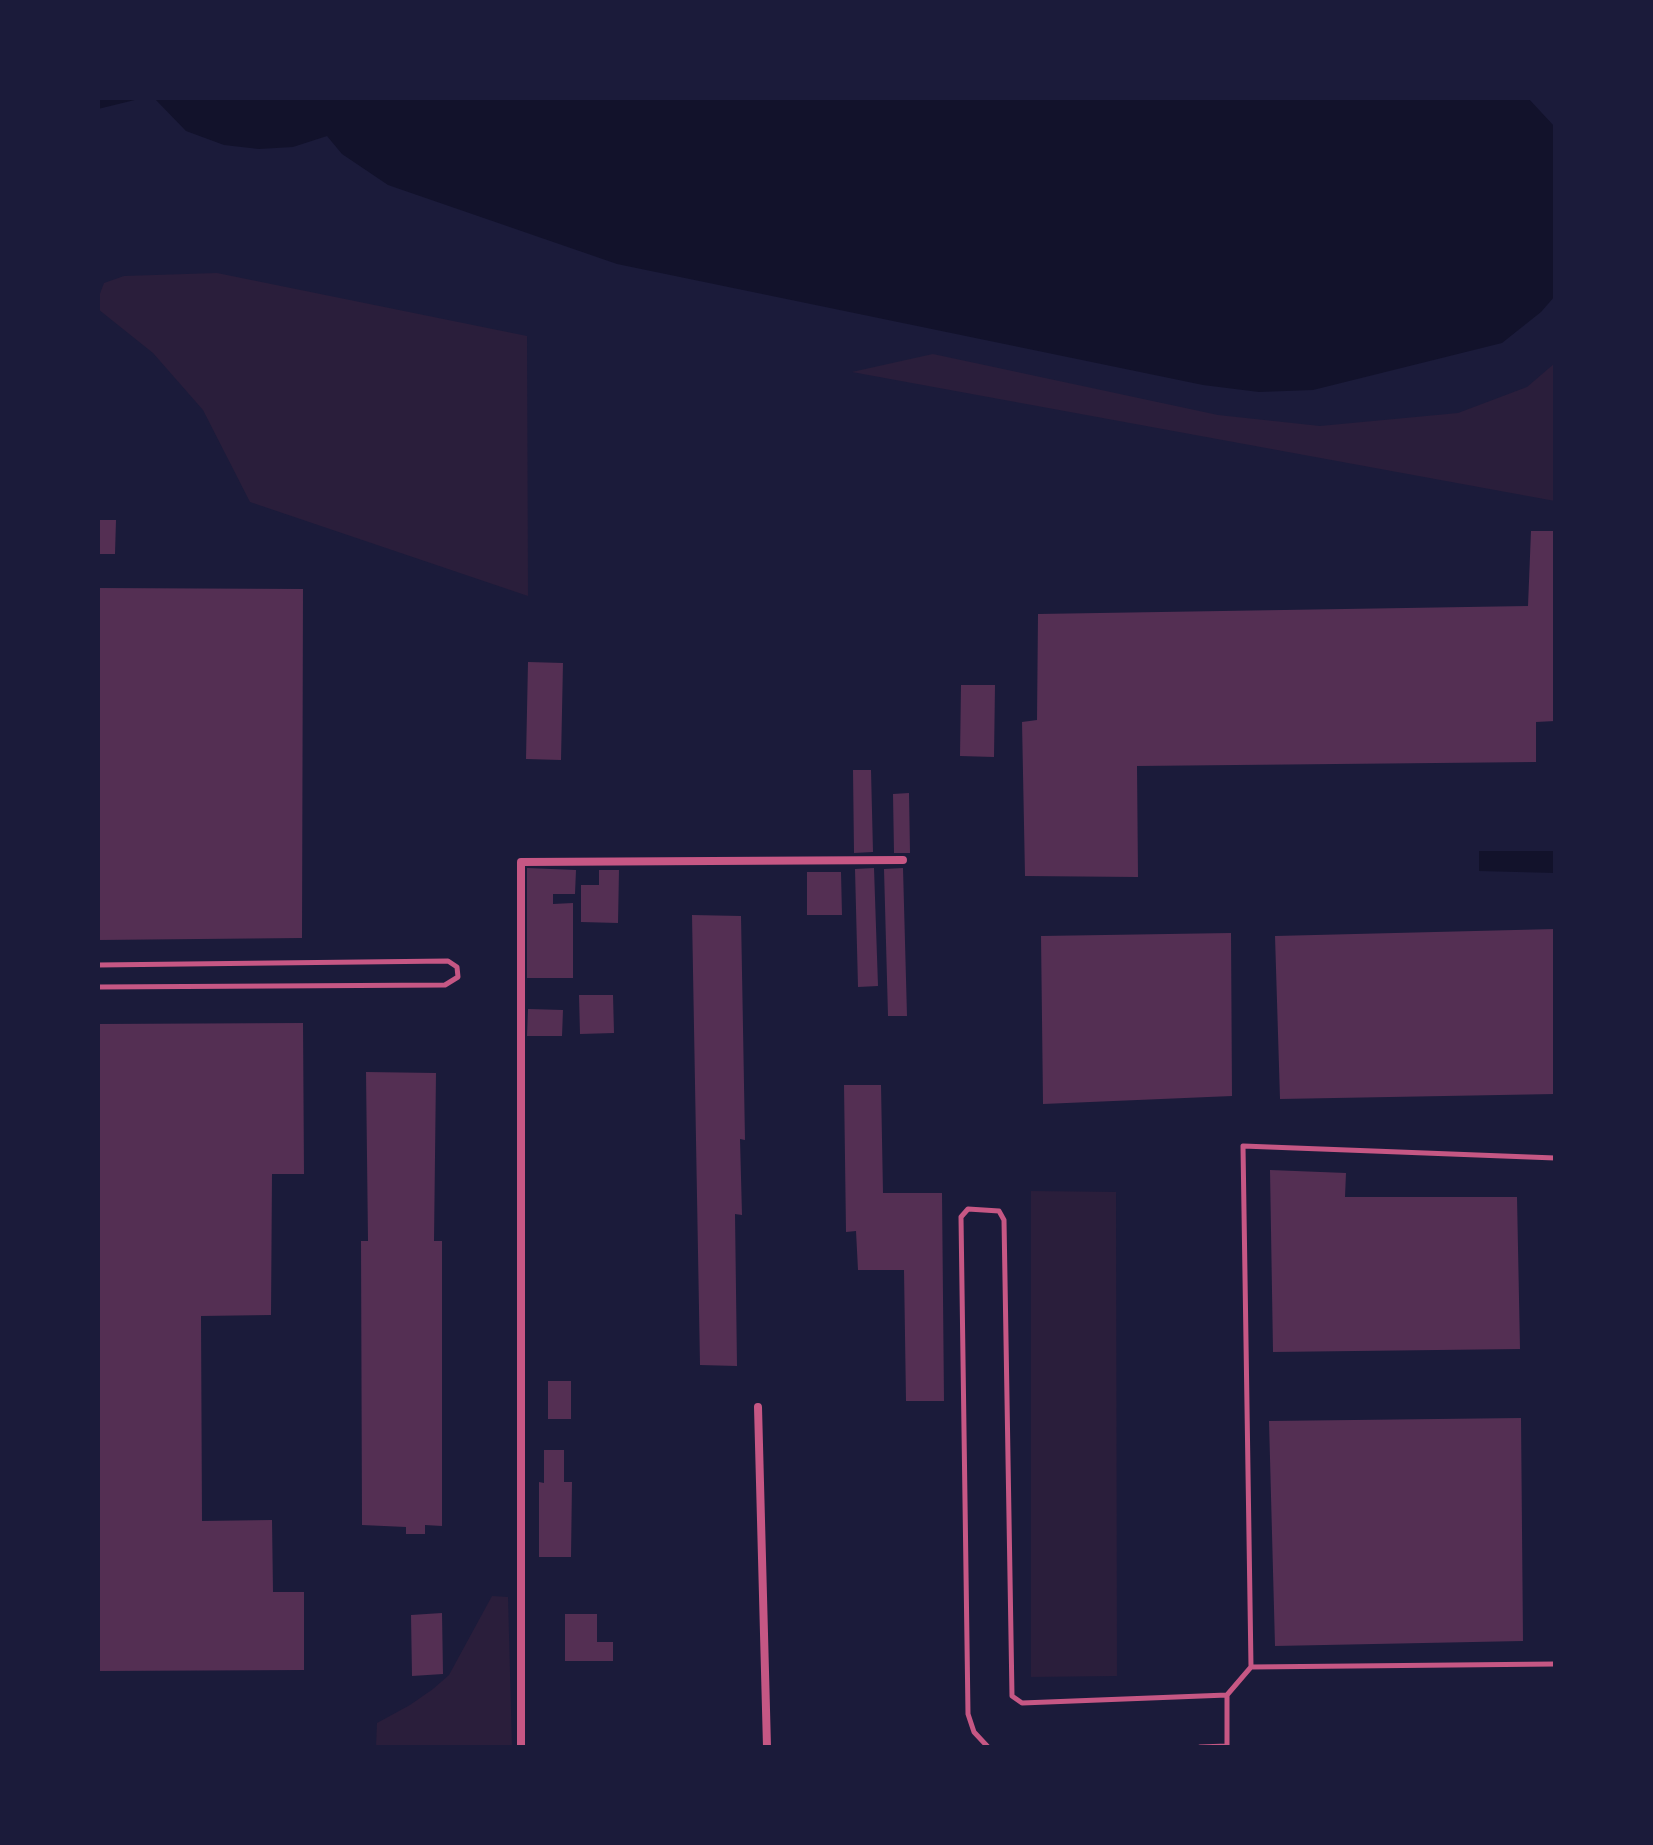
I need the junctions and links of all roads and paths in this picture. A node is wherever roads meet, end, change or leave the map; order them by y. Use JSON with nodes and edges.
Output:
{"nodes":[{"id":1,"x":903,"y":860,"type":"dead end"},
{"id":2,"x":98,"y":965,"type":"edge"},
{"id":3,"x":98,"y":987,"type":"edge"},
{"id":4,"x":1555,"y":1158,"type":"edge"},
{"id":5,"x":758,"y":1407,"type":"dead end"},
{"id":6,"x":1555,"y":1664,"type":"edge"},
{"id":7,"x":1251,"y":1667,"type":"junction"},
{"id":8,"x":1227,"y":1695,"type":"junction"},
{"id":9,"x":1227,"y":1746,"type":"edge"},
{"id":10,"x":521,"y":1747,"type":"edge"},
{"id":11,"x":767,"y":1747,"type":"edge"},
{"id":12,"x":988,"y":1747,"type":"edge"},
{"id":13,"x":1200,"y":1747,"type":"edge"}],
"edges":[{"from":1,"to":10,"type":"street"},
{"from":2,"to":3,"type":"lane"},
{"from":4,"to":7,"type":"lane"},
{"from":5,"to":11,"type":"street"},
{"from":6,"to":7,"type":"lane"},
{"from":7,"to":8,"type":"lane"},
{"from":8,"to":9,"type":"lane"},
{"from":8,"to":12,"type":"lane"},
{"from":9,"to":13,"type":"lane"}]}
